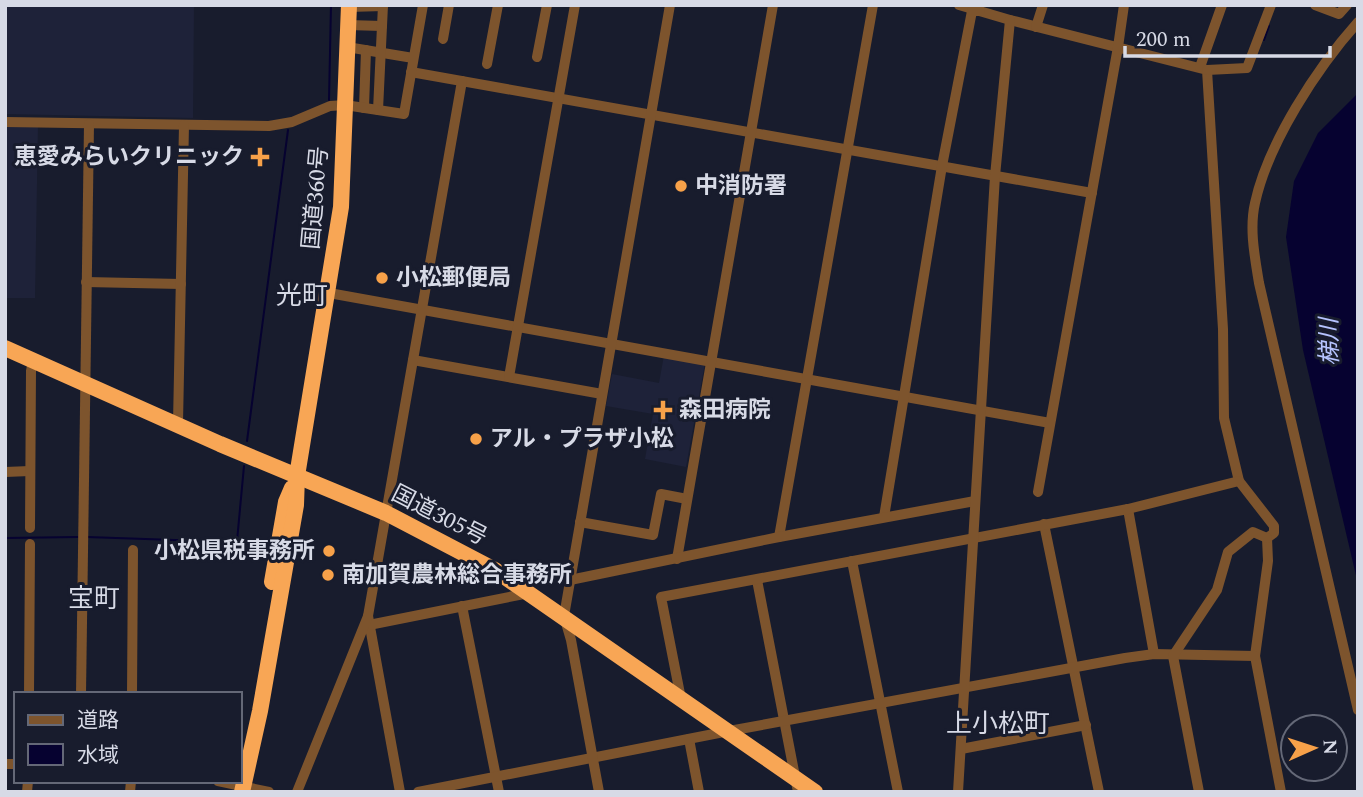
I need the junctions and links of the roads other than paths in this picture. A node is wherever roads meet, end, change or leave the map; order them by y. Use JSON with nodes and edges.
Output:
{"nodes":[{"id":1,"x":423,"y":5,"type":"edge"},
{"id":2,"x":449,"y":5,"type":"edge"},
{"id":3,"x":498,"y":5,"type":"edge"},
{"id":4,"x":547,"y":5,"type":"edge"},
{"id":5,"x":575,"y":5,"type":"edge"},
{"id":6,"x":670,"y":5,"type":"edge"},
{"id":7,"x":773,"y":5,"type":"edge"},
{"id":8,"x":873,"y":5,"type":"edge"},
{"id":9,"x":960,"y":5,"type":"edge"},
{"id":10,"x":1043,"y":5,"type":"edge"},
{"id":11,"x":1124,"y":5,"type":"edge"},
{"id":12,"x":1222,"y":5,"type":"edge"},
{"id":13,"x":1271,"y":5,"type":"edge"},
{"id":14,"x":1315,"y":5,"type":"edge"},
{"id":15,"x":1348,"y":5,"type":"edge"},
{"id":16,"x":349,"y":6,"type":"edge"},
{"id":17,"x":383,"y":6,"type":"edge"},
{"id":18,"x":981,"y":8,"type":"edge"},
{"id":19,"x":1010,"y":20,"type":"junction"},
{"id":20,"x":1358,"y":22,"type":"edge"},
{"id":21,"x":348,"y":25,"type":"junction"},
{"id":22,"x":382,"y":26,"type":"junction"},
{"id":23,"x":1036,"y":27,"type":"junction"},
{"id":24,"x":443,"y":39,"type":"dead end"},
{"id":25,"x":347,"y":47,"type":"junction"},
{"id":26,"x":1118,"y":47,"type":"junction"},
{"id":27,"x":366,"y":50,"type":"junction"},
{"id":28,"x":380,"y":51,"type":"junction"},
{"id":29,"x":537,"y":57,"type":"dead end"},
{"id":30,"x":414,"y":58,"type":"junction"},
{"id":31,"x":487,"y":64,"type":"dead end"},
{"id":32,"x":1204,"y":68,"type":"junction"},
{"id":33,"x":411,"y":72,"type":"junction"},
{"id":34,"x":462,"y":80,"type":"junction"},
{"id":35,"x":558,"y":98,"type":"junction"},
{"id":36,"x":345,"y":106,"type":"junction"},
{"id":37,"x":364,"y":108,"type":"junction"},
{"id":38,"x":378,"y":110,"type":"junction"},
{"id":39,"x":651,"y":113,"type":"junction"},
{"id":40,"x":5,"y":122,"type":"edge"},
{"id":41,"x":89,"y":124,"type":"junction"},
{"id":42,"x":184,"y":125,"type":"junction"},
{"id":43,"x":750,"y":132,"type":"junction"},
{"id":44,"x":847,"y":150,"type":"junction"},
{"id":45,"x":942,"y":166,"type":"junction"},
{"id":46,"x":995,"y":176,"type":"junction"},
{"id":47,"x":1091,"y":192,"type":"junction"},
{"id":48,"x":86,"y":282,"type":"junction"},
{"id":49,"x":181,"y":284,"type":"junction"},
{"id":50,"x":328,"y":293,"type":"junction"},
{"id":51,"x":422,"y":310,"type":"junction"},
{"id":52,"x":518,"y":328,"type":"junction"},
{"id":53,"x":611,"y":344,"type":"junction"},
{"id":54,"x":5,"y":348,"type":"edge"},
{"id":55,"x":413,"y":360,"type":"junction"},
{"id":56,"x":33,"y":361,"type":"junction"},
{"id":57,"x":711,"y":362,"type":"junction"},
{"id":58,"x":509,"y":377,"type":"junction"},
{"id":59,"x":807,"y":379,"type":"junction"},
{"id":60,"x":85,"y":383,"type":"junction"},
{"id":61,"x":602,"y":394,"type":"junction"},
{"id":62,"x":902,"y":397,"type":"junction"},
{"id":63,"x":980,"y":410,"type":"junction"},
{"id":64,"x":178,"y":423,"type":"junction"},
{"id":65,"x":1050,"y":423,"type":"junction"},
{"id":66,"x":30,"y":471,"type":"junction"},
{"id":67,"x":5,"y":472,"type":"edge"},
{"id":68,"x":297,"y":476,"type":"junction"},
{"id":69,"x":1239,"y":481,"type":"junction"},
{"id":70,"x":1038,"y":492,"type":"dead end"},
{"id":71,"x":687,"y":499,"type":"junction"},
{"id":72,"x":975,"y":501,"type":"junction"},
{"id":73,"x":1128,"y":509,"type":"junction"},
{"id":74,"x":386,"y":513,"type":"junction"},
{"id":75,"x":884,"y":517,"type":"junction"},
{"id":76,"x":580,"y":522,"type":"junction"},
{"id":77,"x":1044,"y":524,"type":"junction"},
{"id":78,"x":30,"y":528,"type":"dead end"},
{"id":79,"x":779,"y":537,"type":"junction"},
{"id":80,"x":975,"y":537,"type":"junction"},
{"id":81,"x":1267,"y":537,"type":"junction"},
{"id":82,"x":30,"y":544,"type":"dead end"},
{"id":83,"x":133,"y":550,"type":"dead end"},
{"id":84,"x":677,"y":559,"type":"junction"},
{"id":85,"x":852,"y":561,"type":"junction"},
{"id":86,"x":757,"y":579,"type":"junction"},
{"id":87,"x":570,"y":580,"type":"junction"},
{"id":88,"x":529,"y":593,"type":"junction"},
{"id":89,"x":462,"y":606,"type":"junction"},
{"id":90,"x":564,"y":616,"type":"junction"},
{"id":91,"x":369,"y":621,"type":"junction"},
{"id":92,"x":1154,"y":654,"type":"junction"},
{"id":93,"x":1173,"y":656,"type":"junction"},
{"id":94,"x":1255,"y":656,"type":"junction"},
{"id":95,"x":1074,"y":667,"type":"junction"},
{"id":96,"x":965,"y":687,"type":"junction"},
{"id":97,"x":29,"y":692,"type":"edge"},
{"id":98,"x":81,"y":692,"type":"edge"},
{"id":99,"x":132,"y":692,"type":"edge"},
{"id":100,"x":681,"y":699,"type":"junction"},
{"id":101,"x":881,"y":702,"type":"junction"},
{"id":102,"x":1358,"y":710,"type":"edge"},
{"id":103,"x":784,"y":722,"type":"junction"},
{"id":104,"x":1086,"y":725,"type":"junction"},
{"id":105,"x":729,"y":731,"type":"junction"},
{"id":106,"x":689,"y":740,"type":"junction"},
{"id":107,"x":242,"y":743,"type":"edge"},
{"id":108,"x":961,"y":750,"type":"junction"},
{"id":109,"x":593,"y":759,"type":"junction"},
{"id":110,"x":242,"y":763,"type":"edge"},
{"id":111,"x":496,"y":777,"type":"junction"},
{"id":112,"x":797,"y":785,"type":"edge"},
{"id":113,"x":234,"y":786,"type":"edge"},
{"id":114,"x":269,"y":792,"type":"edge"},
{"id":115,"x":297,"y":792,"type":"edge"},
{"id":116,"x":400,"y":792,"type":"edge"},
{"id":117,"x":418,"y":792,"type":"edge"},
{"id":118,"x":499,"y":792,"type":"edge"},
{"id":119,"x":599,"y":792,"type":"edge"},
{"id":120,"x":699,"y":792,"type":"edge"},
{"id":121,"x":816,"y":792,"type":"edge"},
{"id":122,"x":898,"y":792,"type":"edge"},
{"id":123,"x":958,"y":792,"type":"edge"},
{"id":124,"x":1099,"y":792,"type":"edge"},
{"id":125,"x":1199,"y":792,"type":"edge"},
{"id":126,"x":1281,"y":792,"type":"edge"}],
"edges":[{"from":1,"to":30,"type":"street"},
{"from":2,"to":24,"type":"street"},
{"from":3,"to":31,"type":"street"},
{"from":4,"to":29,"type":"street"},
{"from":5,"to":35,"type":"street"},
{"from":6,"to":39,"type":"street"},
{"from":7,"to":43,"type":"street"},
{"from":8,"to":44,"type":"street"},
{"from":9,"to":18,"type":"street"},
{"from":10,"to":23,"type":"street"},
{"from":11,"to":26,"type":"street"},
{"from":12,"to":32,"type":"street"},
{"from":13,"to":32,"type":"street"},
{"from":14,"to":15,"type":"street"},
{"from":16,"to":17,"type":"street"},
{"from":16,"to":21,"type":"highway","name":"国道360号"},
{"from":17,"to":22,"type":"street"},
{"from":18,"to":19,"type":"street"},
{"from":18,"to":45,"type":"street"},
{"from":19,"to":23,"type":"street"},
{"from":19,"to":46,"type":"street"},
{"from":20,"to":102,"type":"street"},
{"from":21,"to":22,"type":"street"},
{"from":21,"to":25,"type":"highway","name":"国道360号"},
{"from":22,"to":28,"type":"street"},
{"from":23,"to":26,"type":"street"},
{"from":25,"to":27,"type":"street"},
{"from":25,"to":36,"type":"highway","name":"国道360号"},
{"from":26,"to":32,"type":"street"},
{"from":26,"to":47,"type":"street"},
{"from":27,"to":28,"type":"street"},
{"from":27,"to":37,"type":"street"},
{"from":28,"to":30,"type":"street"},
{"from":28,"to":38,"type":"street"},
{"from":30,"to":33,"type":"street"},
{"from":32,"to":69,"type":"street"},
{"from":33,"to":34,"type":"street"},
{"from":33,"to":38,"type":"street"},
{"from":34,"to":35,"type":"street"},
{"from":34,"to":51,"type":"street"},
{"from":35,"to":39,"type":"street"},
{"from":35,"to":52,"type":"street"},
{"from":36,"to":37,"type":"street"},
{"from":36,"to":42,"type":"street"},
{"from":36,"to":50,"type":"highway","name":"国道360号"},
{"from":37,"to":38,"type":"street"},
{"from":39,"to":43,"type":"street"},
{"from":39,"to":53,"type":"street"},
{"from":40,"to":41,"type":"street"},
{"from":41,"to":42,"type":"street"},
{"from":41,"to":48,"type":"street"},
{"from":42,"to":49,"type":"street"},
{"from":43,"to":44,"type":"street"},
{"from":43,"to":57,"type":"street"},
{"from":44,"to":45,"type":"street"},
{"from":44,"to":59,"type":"street"},
{"from":45,"to":46,"type":"street"},
{"from":45,"to":62,"type":"street"},
{"from":46,"to":47,"type":"street"},
{"from":46,"to":63,"type":"street"},
{"from":47,"to":65,"type":"street"},
{"from":48,"to":49,"type":"street"},
{"from":48,"to":60,"type":"street"},
{"from":49,"to":64,"type":"street"},
{"from":50,"to":51,"type":"street"},
{"from":50,"to":68,"type":"highway","name":"国道360号"},
{"from":51,"to":52,"type":"street"},
{"from":51,"to":55,"type":"street"},
{"from":52,"to":53,"type":"street"},
{"from":52,"to":58,"type":"street"},
{"from":53,"to":57,"type":"street"},
{"from":53,"to":61,"type":"street"},
{"from":54,"to":56,"type":"highway","name":"国道305号"},
{"from":55,"to":58,"type":"street"},
{"from":55,"to":74,"type":"street"},
{"from":56,"to":60,"type":"highway","name":"国道305号"},
{"from":56,"to":66,"type":"street"},
{"from":57,"to":59,"type":"street"},
{"from":57,"to":71,"type":"street"},
{"from":58,"to":61,"type":"street"},
{"from":59,"to":62,"type":"street"},
{"from":59,"to":79,"type":"street"},
{"from":60,"to":64,"type":"highway","name":"国道305号"},
{"from":60,"to":98,"type":"street"},
{"from":61,"to":76,"type":"street"},
{"from":62,"to":63,"type":"street"},
{"from":62,"to":75,"type":"street"},
{"from":63,"to":65,"type":"street"},
{"from":63,"to":72,"type":"street"},
{"from":64,"to":68,"type":"highway","name":"国道305号"},
{"from":65,"to":70,"type":"street"},
{"from":66,"to":67,"type":"street"},
{"from":66,"to":78,"type":"street"},
{"from":68,"to":74,"type":"highway","name":"国道305号"},
{"from":68,"to":107,"type":"highway","name":"国道360号"},
{"from":68,"to":110,"type":"highway","name":"国道360号"},
{"from":69,"to":73,"type":"street"},
{"from":69,"to":81,"type":"street"},
{"from":71,"to":76,"type":"street"},
{"from":71,"to":84,"type":"street"},
{"from":72,"to":75,"type":"street"},
{"from":72,"to":80,"type":"street"},
{"from":73,"to":77,"type":"street"},
{"from":73,"to":92,"type":"street"},
{"from":74,"to":88,"type":"highway","name":"国道305号"},
{"from":74,"to":91,"type":"street"},
{"from":75,"to":79,"type":"street"},
{"from":76,"to":87,"type":"street"},
{"from":77,"to":80,"type":"street"},
{"from":77,"to":95,"type":"street"},
{"from":79,"to":84,"type":"street"},
{"from":80,"to":85,"type":"street"},
{"from":80,"to":96,"type":"street"},
{"from":81,"to":93,"type":"street"},
{"from":81,"to":94,"type":"street"},
{"from":82,"to":97,"type":"street"},
{"from":83,"to":99,"type":"street"},
{"from":84,"to":87,"type":"street"},
{"from":85,"to":86,"type":"street"},
{"from":85,"to":101,"type":"street"},
{"from":86,"to":100,"type":"street"},
{"from":86,"to":103,"type":"street"},
{"from":87,"to":90,"type":"street"},
{"from":88,"to":89,"type":"street"},
{"from":88,"to":90,"type":"highway","name":"国道305号"},
{"from":89,"to":91,"type":"street"},
{"from":89,"to":111,"type":"street"},
{"from":90,"to":100,"type":"highway","name":"国道305号"},
{"from":90,"to":109,"type":"street"},
{"from":91,"to":115,"type":"street"},
{"from":91,"to":116,"type":"street"},
{"from":92,"to":93,"type":"street"},
{"from":92,"to":95,"type":"street"},
{"from":93,"to":94,"type":"street"},
{"from":93,"to":125,"type":"street"},
{"from":94,"to":126,"type":"street"},
{"from":95,"to":96,"type":"street"},
{"from":95,"to":104,"type":"street"},
{"from":96,"to":101,"type":"street"},
{"from":96,"to":108,"type":"street"},
{"from":100,"to":105,"type":"highway","name":"国道305号"},
{"from":101,"to":103,"type":"street"},
{"from":101,"to":122,"type":"street"},
{"from":103,"to":105,"type":"street"},
{"from":103,"to":112,"type":"street"},
{"from":104,"to":108,"type":"street"},
{"from":104,"to":124,"type":"street"},
{"from":105,"to":106,"type":"street"},
{"from":105,"to":112,"type":"highway","name":"国道305号"},
{"from":106,"to":109,"type":"street"},
{"from":106,"to":120,"type":"street"},
{"from":108,"to":123,"type":"street"},
{"from":109,"to":111,"type":"street"},
{"from":109,"to":119,"type":"street"},
{"from":111,"to":117,"type":"street"},
{"from":111,"to":118,"type":"street"},
{"from":112,"to":121,"type":"highway","name":"国道305号"},
{"from":113,"to":114,"type":"street"}]}
